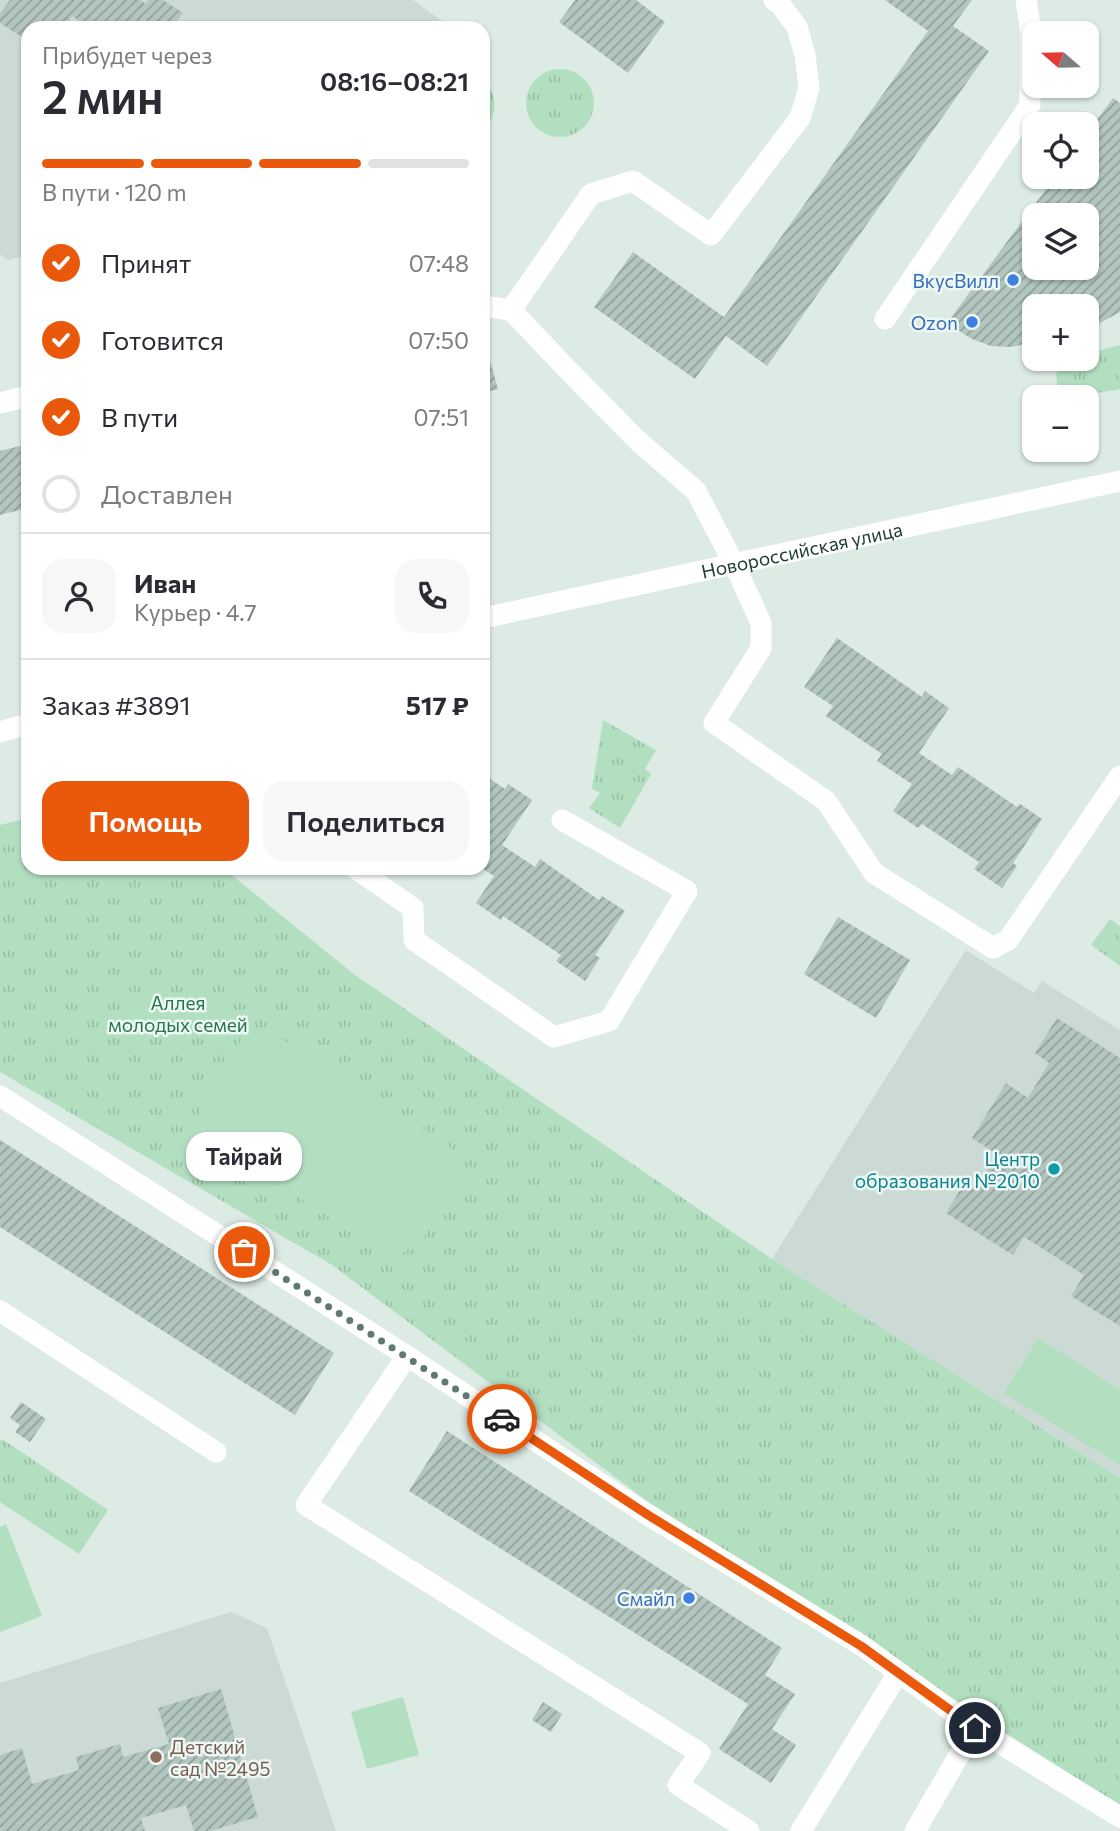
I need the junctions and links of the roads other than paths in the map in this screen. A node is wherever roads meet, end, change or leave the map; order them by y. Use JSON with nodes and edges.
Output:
{"nodes":[{"id":1,"x":774,"y":0,"type":"edge"},
{"id":2,"x":1026,"y":0,"type":"edge"},
{"id":3,"x":490,"y":307,"type":"edge"},
{"id":4,"x":511,"y":310,"type":"junction"},
{"id":5,"x":885,"y":319,"type":"dead end"},
{"id":6,"x":21,"y":398,"type":"edge"},
{"id":7,"x":0,"y":403,"type":"edge"},
{"id":8,"x":1120,"y":481,"type":"edge"},
{"id":9,"x":734,"y":564,"type":"junction"},
{"id":10,"x":490,"y":616,"type":"edge"},
{"id":11,"x":21,"y":717,"type":"edge"},
{"id":12,"x":0,"y":719,"type":"edge"},
{"id":13,"x":21,"y":726,"type":"edge"},
{"id":14,"x":0,"y":732,"type":"edge"},
{"id":15,"x":1120,"y":776,"type":"edge"},
{"id":16,"x":562,"y":820,"type":"dead end"},
{"id":17,"x":365,"y":875,"type":"edge"},
{"id":18,"x":0,"y":1096,"type":"edge"},
{"id":19,"x":0,"y":1311,"type":"edge"},
{"id":20,"x":407,"y":1356,"type":"junction"},
{"id":21,"x":216,"y":1452,"type":"dead end"},
{"id":22,"x":898,"y":1673,"type":"junction"},
{"id":23,"x":975,"y":1728,"type":"junction"},
{"id":24,"x":1120,"y":1817,"type":"edge"},
{"id":25,"x":749,"y":1831,"type":"edge"},
{"id":26,"x":801,"y":1831,"type":"edge"},
{"id":27,"x":915,"y":1831,"type":"edge"}],
"edges":[{"from":1,"to":4,"type":"street"},
{"from":2,"to":5,"type":"street"},
{"from":3,"to":4,"type":"street"},
{"from":4,"to":9,"type":"street"},
{"from":6,"to":7,"type":"street"},
{"from":8,"to":9,"type":"street","name":"Новороссийская улица"},
{"from":9,"to":10,"type":"street","name":"Новороссийская улица"},
{"from":9,"to":15,"type":"street"},
{"from":11,"to":12,"type":"street"},
{"from":13,"to":14,"type":"street"},
{"from":16,"to":17,"type":"street"},
{"from":18,"to":20,"type":"street"},
{"from":19,"to":21,"type":"street"},
{"from":20,"to":22,"type":"street"},
{"from":20,"to":25,"type":"street"},
{"from":22,"to":23,"type":"street"},
{"from":22,"to":26,"type":"street"},
{"from":23,"to":24,"type":"street"},
{"from":23,"to":27,"type":"street"}]}
